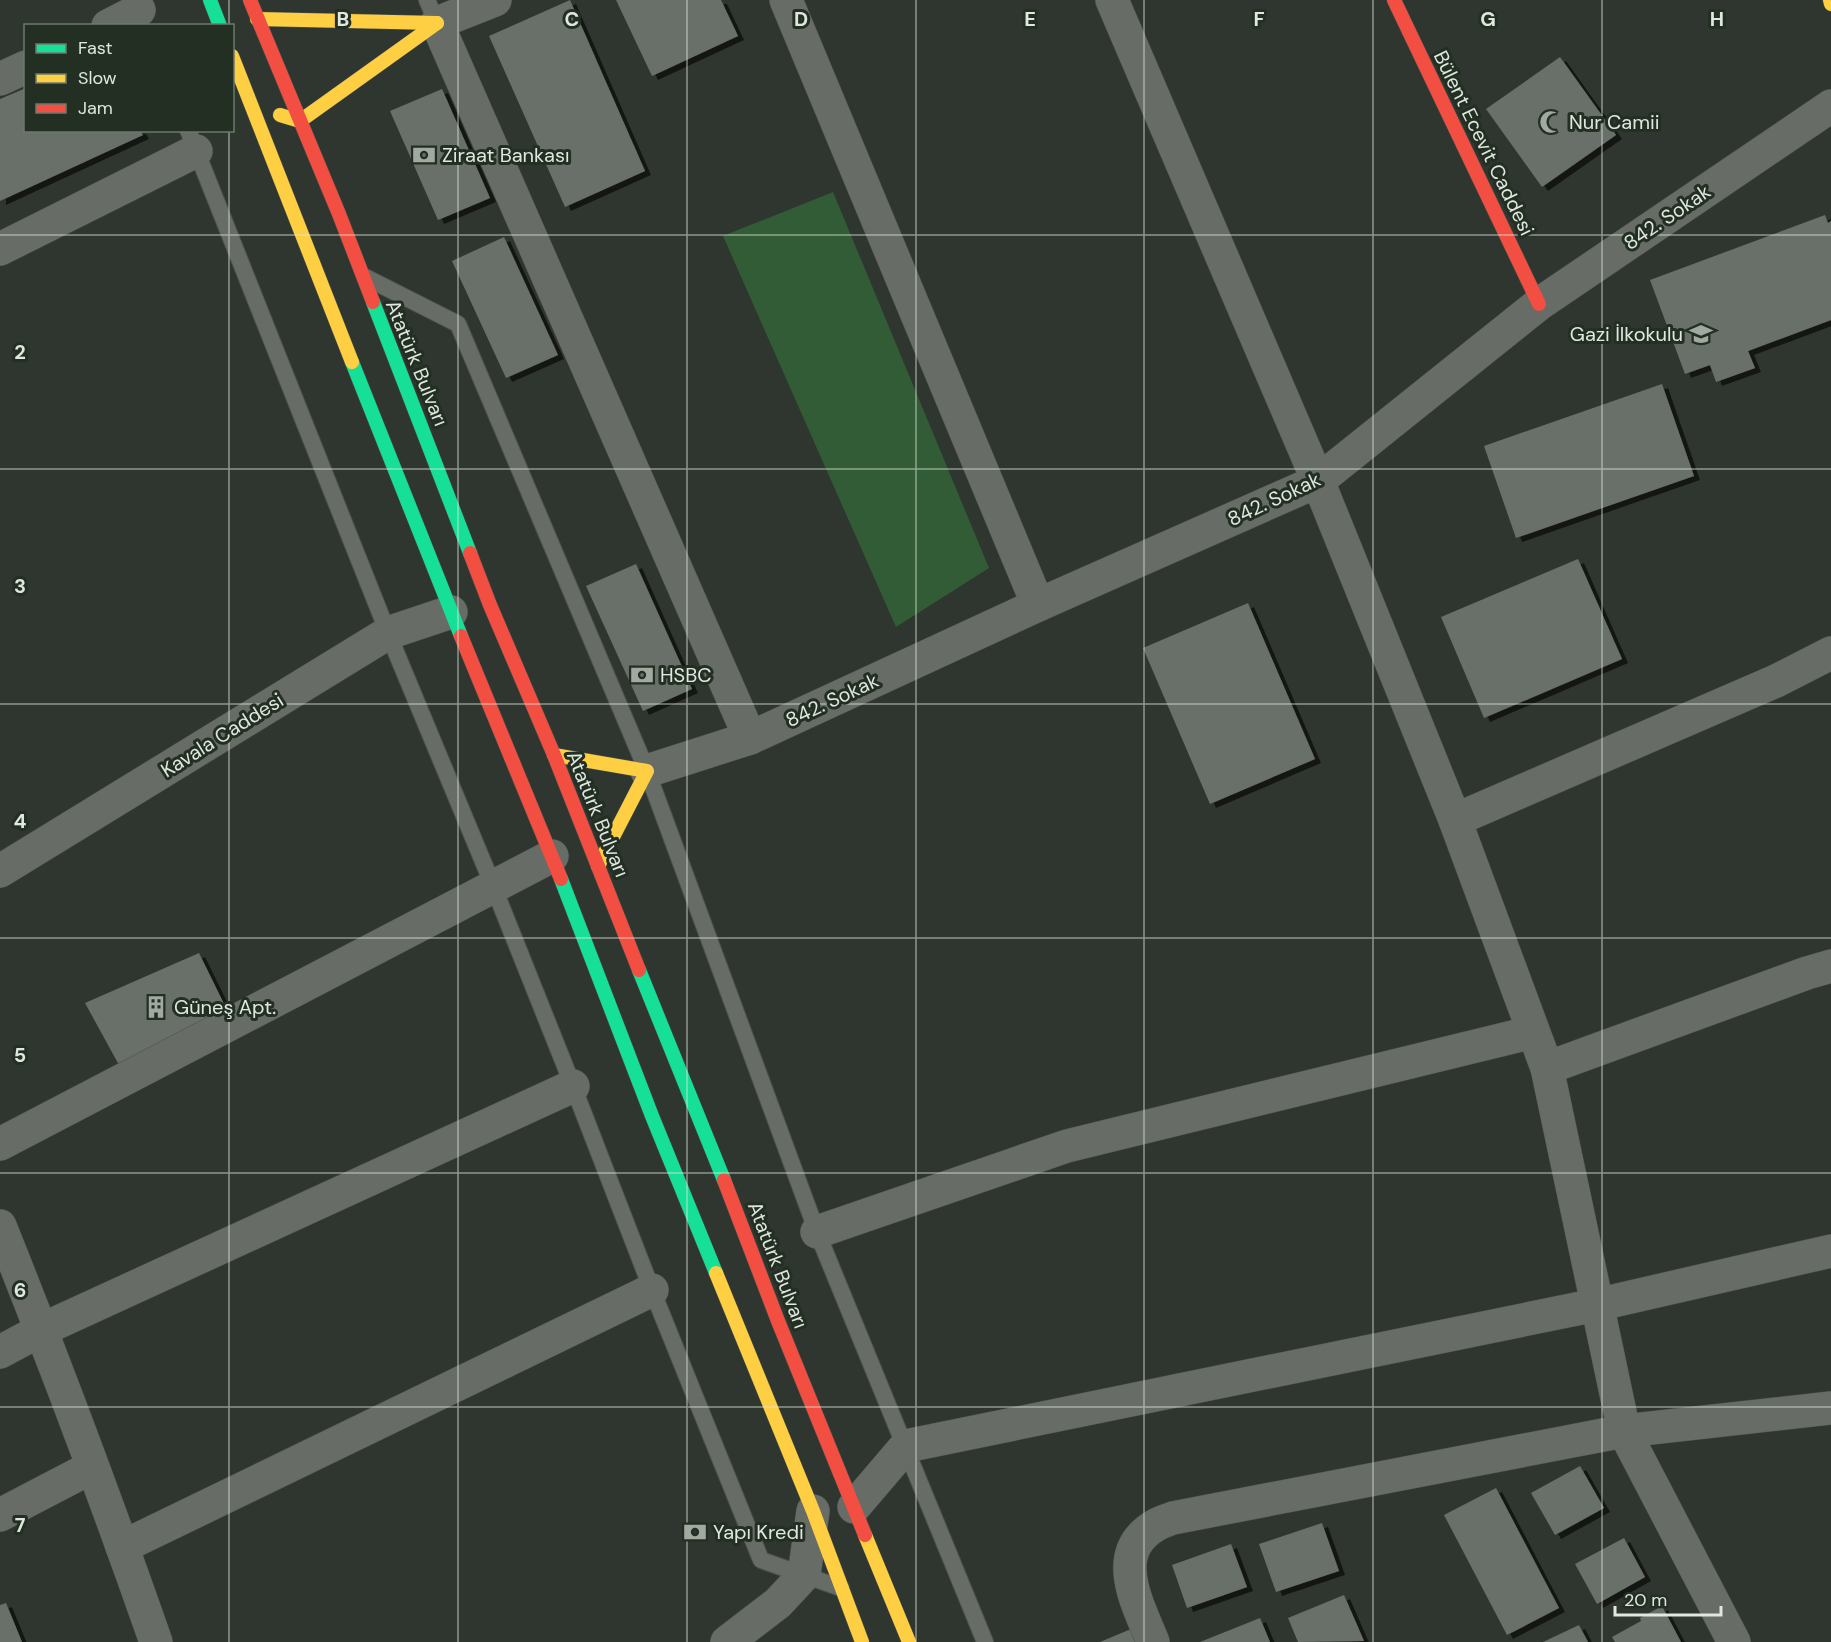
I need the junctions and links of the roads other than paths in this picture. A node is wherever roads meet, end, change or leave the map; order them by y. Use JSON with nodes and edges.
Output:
{"nodes":[{"id":1,"x":210,"y":0,"type":"edge"},
{"id":2,"x":250,"y":0,"type":"edge"},
{"id":3,"x":495,"y":0,"type":"edge"},
{"id":4,"x":786,"y":0,"type":"edge"},
{"id":5,"x":1112,"y":0,"type":"edge"},
{"id":6,"x":1394,"y":0,"type":"edge"},
{"id":7,"x":432,"y":11,"type":"edge"},
{"id":8,"x":140,"y":12,"type":"edge"},
{"id":9,"x":257,"y":19,"type":"junction"},
{"id":10,"x":113,"y":24,"type":"edge"},
{"id":11,"x":219,"y":24,"type":"edge"},
{"id":12,"x":234,"y":61,"type":"edge"},
{"id":13,"x":24,"y":68,"type":"edge"},
{"id":14,"x":0,"y":79,"type":"edge"},
{"id":15,"x":252,"y":106,"type":"junction"},
{"id":16,"x":1831,"y":106,"type":"edge"},
{"id":17,"x":300,"y":121,"type":"junction"},
{"id":18,"x":192,"y":141,"type":"edge"},
{"id":19,"x":0,"y":249,"type":"edge"},
{"id":20,"x":362,"y":275,"type":"junction"},
{"id":21,"x":1539,"y":303,"type":"junction"},
{"id":22,"x":1318,"y":481,"type":"junction"},
{"id":23,"x":1038,"y":605,"type":"junction"},
{"id":24,"x":451,"y":612,"type":"junction"},
{"id":25,"x":388,"y":633,"type":"junction"},
{"id":26,"x":1831,"y":653,"type":"edge"},
{"id":27,"x":750,"y":738,"type":"junction"},
{"id":28,"x":554,"y":755,"type":"junction"},
{"id":29,"x":647,"y":771,"type":"junction"},
{"id":30,"x":1455,"y":820,"type":"junction"},
{"id":31,"x":552,"y":856,"type":"junction"},
{"id":32,"x":598,"y":867,"type":"junction"},
{"id":33,"x":0,"y":872,"type":"edge"},
{"id":34,"x":494,"y":888,"type":"junction"},
{"id":35,"x":1831,"y":966,"type":"edge"},
{"id":36,"x":1533,"y":1032,"type":"junction"},
{"id":37,"x":1547,"y":1068,"type":"junction"},
{"id":38,"x":573,"y":1086,"type":"junction"},
{"id":39,"x":0,"y":1144,"type":"edge"},
{"id":40,"x":0,"y":1226,"type":"edge"},
{"id":41,"x":817,"y":1232,"type":"junction"},
{"id":42,"x":1831,"y":1251,"type":"edge"},
{"id":43,"x":652,"y":1290,"type":"junction"},
{"id":44,"x":1596,"y":1305,"type":"junction"},
{"id":45,"x":42,"y":1330,"type":"junction"},
{"id":46,"x":0,"y":1352,"type":"edge"},
{"id":47,"x":1831,"y":1408,"type":"edge"},
{"id":48,"x":1624,"y":1431,"type":"junction"},
{"id":49,"x":906,"y":1446,"type":"junction"},
{"id":50,"x":92,"y":1467,"type":"junction"},
{"id":51,"x":854,"y":1508,"type":"junction"},
{"id":52,"x":813,"y":1511,"type":"junction"},
{"id":53,"x":0,"y":1515,"type":"edge"},
{"id":54,"x":122,"y":1547,"type":"junction"},
{"id":55,"x":804,"y":1575,"type":"junction"},
{"id":56,"x":842,"y":1588,"type":"junction"},
{"id":57,"x":156,"y":1642,"type":"edge"},
{"id":58,"x":727,"y":1642,"type":"edge"},
{"id":59,"x":862,"y":1642,"type":"edge"},
{"id":60,"x":909,"y":1642,"type":"edge"},
{"id":61,"x":985,"y":1642,"type":"edge"},
{"id":62,"x":1153,"y":1642,"type":"edge"},
{"id":63,"x":1734,"y":1642,"type":"edge"}],
"edges":[{"from":1,"to":11,"type":"main road"},
{"from":2,"to":9,"type":"main road","name":"Atatürk Bulvarı"},
{"from":3,"to":7,"type":"street"},
{"from":4,"to":23,"type":"street"},
{"from":5,"to":22,"type":"street"},
{"from":6,"to":21,"type":"main road","name":"Bülent Ecevit Caddesi"},
{"from":7,"to":9,"type":"main road"},
{"from":7,"to":17,"type":"main road"},
{"from":7,"to":27,"type":"street"},
{"from":8,"to":10,"type":"street"},
{"from":9,"to":17,"type":"main road","name":"Atatürk Bulvarı"},
{"from":12,"to":15,"type":"main road"},
{"from":13,"to":14,"type":"street"},
{"from":15,"to":17,"type":"main road"},
{"from":15,"to":24,"type":"main road"},
{"from":16,"to":21,"type":"street","name":"842. Sokak"},
{"from":17,"to":20,"type":"main road","name":"Atatürk Bulvarı"},
{"from":18,"to":19,"type":"street"},
{"from":18,"to":25,"type":"lane"},
{"from":20,"to":28,"type":"main road","name":"Atatürk Bulvarı"},
{"from":20,"to":29,"type":"lane"},
{"from":21,"to":22,"type":"street","name":"842. Sokak"},
{"from":22,"to":23,"type":"street","name":"842. Sokak"},
{"from":22,"to":30,"type":"street"},
{"from":23,"to":27,"type":"street","name":"842. Sokak"},
{"from":24,"to":25,"type":"street","name":"Kavala Caddesi"},
{"from":24,"to":31,"type":"main road"},
{"from":25,"to":33,"type":"street","name":"Kavala Caddesi"},
{"from":25,"to":34,"type":"lane"},
{"from":26,"to":30,"type":"street"},
{"from":27,"to":29,"type":"street","name":"842. Sokak"},
{"from":28,"to":29,"type":"main road"},
{"from":28,"to":32,"type":"main road","name":"Atatürk Bulvarı"},
{"from":29,"to":32,"type":"main road"},
{"from":29,"to":41,"type":"lane"},
{"from":30,"to":36,"type":"street"},
{"from":31,"to":34,"type":"street"},
{"from":31,"to":52,"type":"main road"},
{"from":32,"to":51,"type":"main road","name":"Atatürk Bulvarı"},
{"from":34,"to":38,"type":"lane"},
{"from":34,"to":39,"type":"street"},
{"from":35,"to":37,"type":"street"},
{"from":36,"to":37,"type":"street"},
{"from":36,"to":41,"type":"street"},
{"from":37,"to":44,"type":"street"},
{"from":38,"to":43,"type":"lane"},
{"from":38,"to":45,"type":"street"},
{"from":40,"to":45,"type":"street"},
{"from":41,"to":49,"type":"lane"},
{"from":42,"to":44,"type":"street"},
{"from":43,"to":54,"type":"street"},
{"from":43,"to":55,"type":"lane"},
{"from":44,"to":48,"type":"street"},
{"from":44,"to":49,"type":"street"},
{"from":45,"to":46,"type":"street"},
{"from":45,"to":50,"type":"street"},
{"from":47,"to":48,"type":"street"},
{"from":48,"to":62,"type":"street"},
{"from":48,"to":63,"type":"street"},
{"from":49,"to":51,"type":"street"},
{"from":49,"to":61,"type":"lane"},
{"from":50,"to":53,"type":"street"},
{"from":50,"to":54,"type":"street"},
{"from":51,"to":60,"type":"main road","name":"Atatürk Bulvarı"},
{"from":52,"to":55,"type":"street"},
{"from":52,"to":56,"type":"main road"},
{"from":54,"to":57,"type":"street"},
{"from":55,"to":56,"type":"lane"},
{"from":55,"to":58,"type":"street"},
{"from":56,"to":59,"type":"main road"}]}
